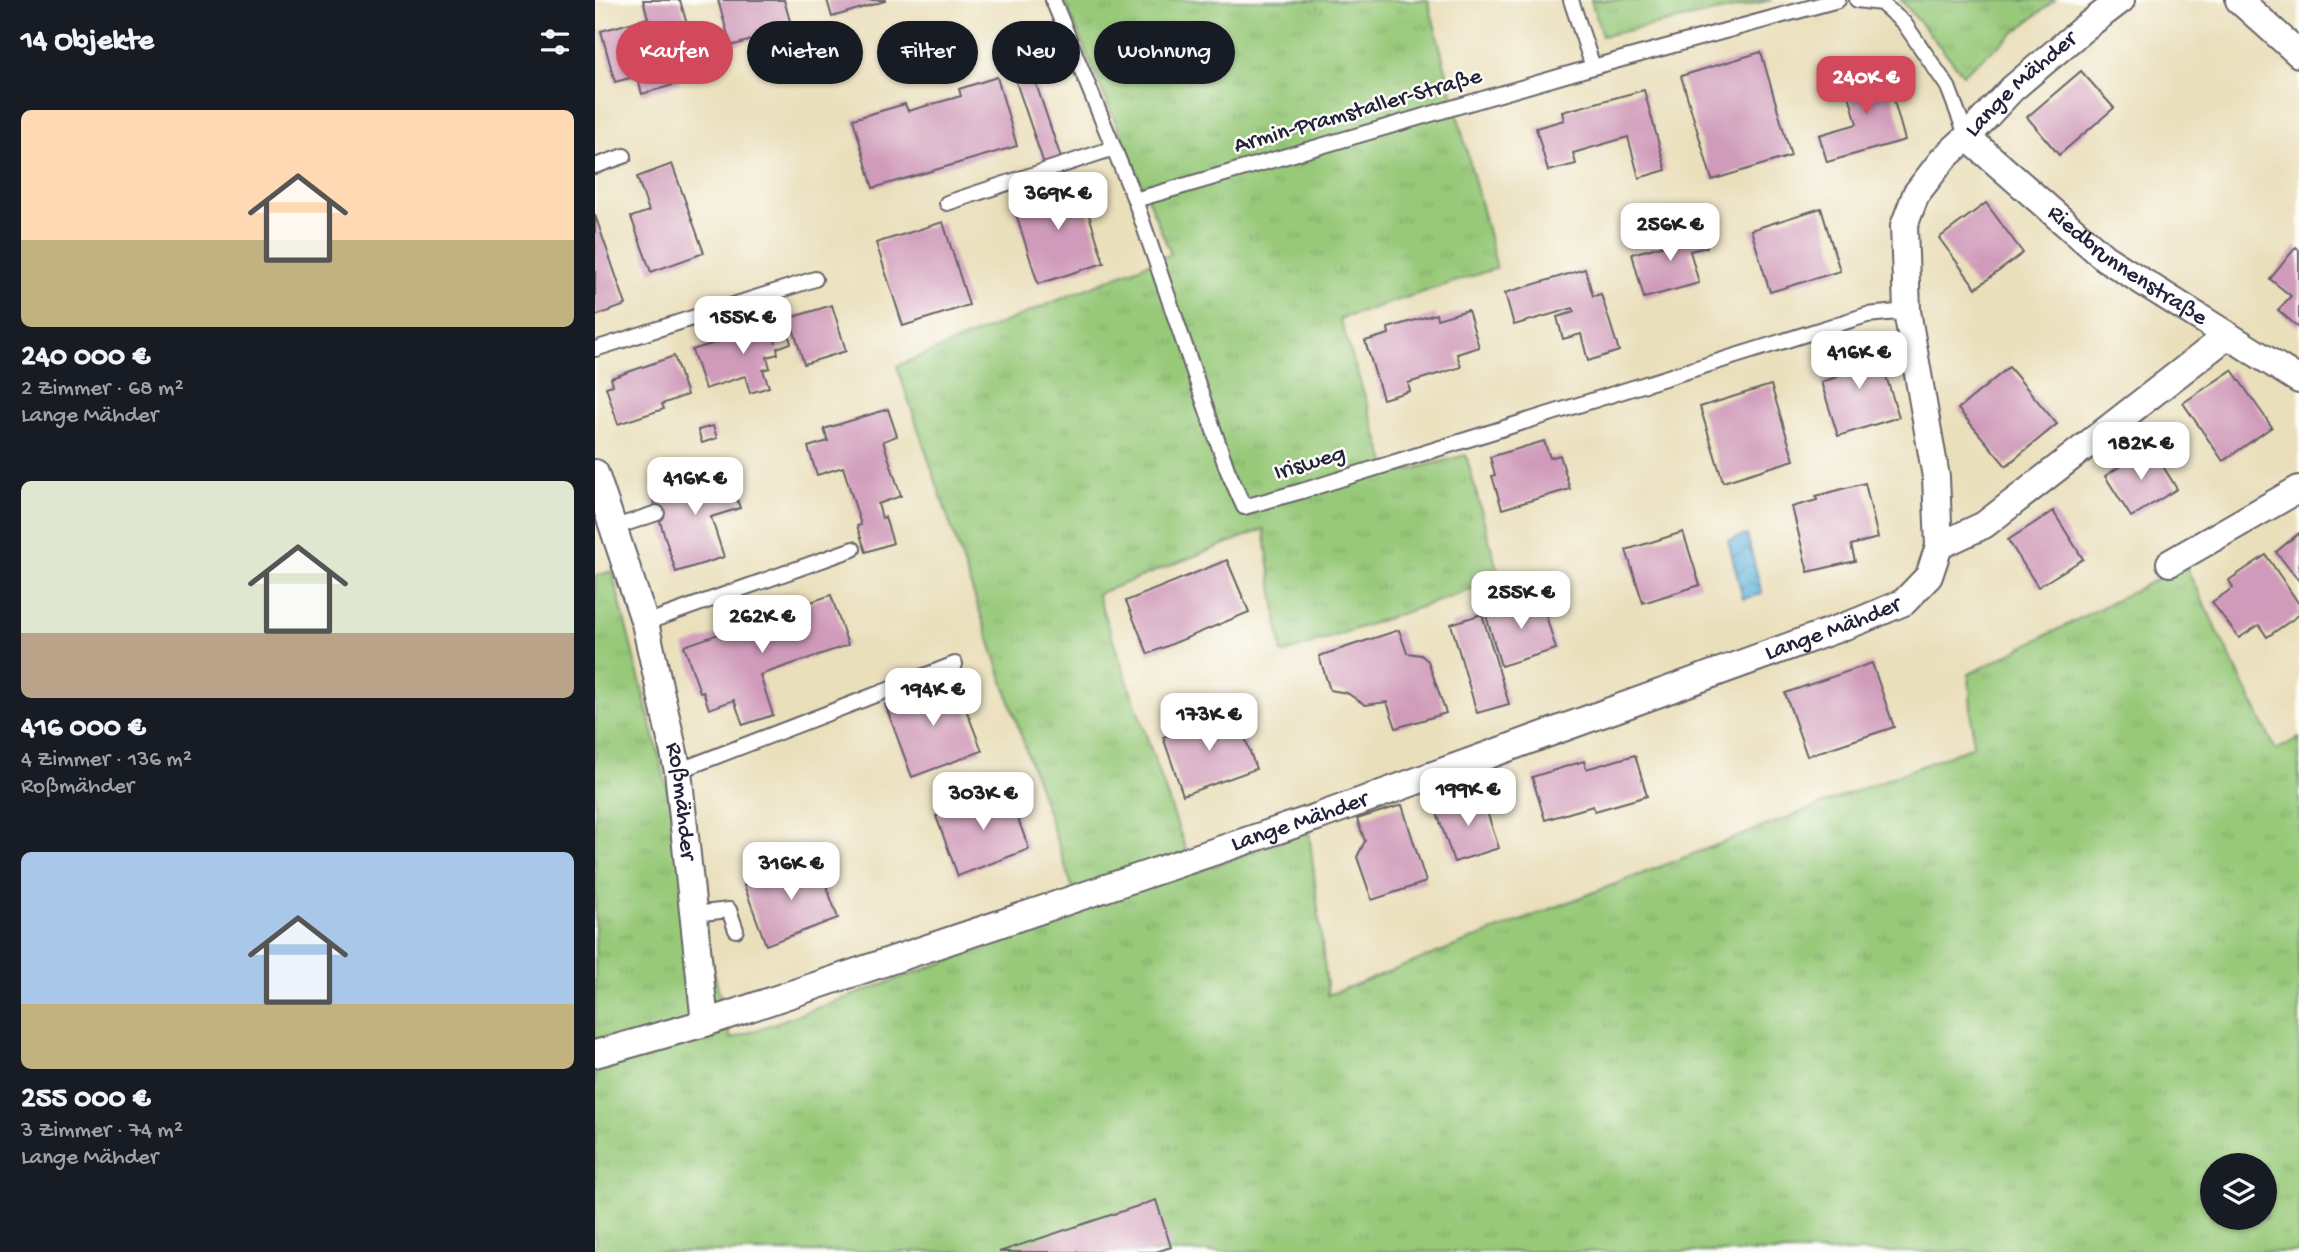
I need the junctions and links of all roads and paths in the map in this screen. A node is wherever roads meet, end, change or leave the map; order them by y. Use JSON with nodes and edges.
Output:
{"nodes":[{"id":1,"x":1053,"y":0,"type":"edge"},
{"id":2,"x":1571,"y":0,"type":"edge"},
{"id":3,"x":1838,"y":0,"type":"edge"},
{"id":4,"x":1857,"y":0,"type":"edge"},
{"id":5,"x":2121,"y":0,"type":"edge"},
{"id":6,"x":2239,"y":0,"type":"edge"},
{"id":7,"x":2299,"y":54,"type":"edge"},
{"id":8,"x":1593,"y":67,"type":"junction"},
{"id":9,"x":1967,"y":137,"type":"junction"},
{"id":10,"x":1114,"y":148,"type":"junction"},
{"id":11,"x":624,"y":156,"type":"dead end"},
{"id":12,"x":595,"y":166,"type":"edge"},
{"id":13,"x":1135,"y":200,"type":"junction"},
{"id":14,"x":947,"y":203,"type":"dead end"},
{"id":15,"x":815,"y":279,"type":"dead end"},
{"id":16,"x":1907,"y":312,"type":"junction"},
{"id":17,"x":2227,"y":336,"type":"junction"},
{"id":18,"x":595,"y":349,"type":"edge"},
{"id":19,"x":2299,"y":380,"type":"edge"},
{"id":20,"x":595,"y":473,"type":"edge"},
{"id":21,"x":2299,"y":489,"type":"edge"},
{"id":22,"x":657,"y":513,"type":"dead end"},
{"id":23,"x":613,"y":528,"type":"junction"},
{"id":24,"x":1939,"y":546,"type":"junction"},
{"id":25,"x":853,"y":549,"type":"dead end"},
{"id":26,"x":2170,"y":563,"type":"dead end"},
{"id":27,"x":645,"y":623,"type":"junction"},
{"id":28,"x":955,"y":664,"type":"dead end"},
{"id":29,"x":678,"y":771,"type":"junction"},
{"id":30,"x":694,"y":914,"type":"junction"},
{"id":31,"x":736,"y":930,"type":"dead end"},
{"id":32,"x":705,"y":1023,"type":"junction"},
{"id":33,"x":595,"y":1054,"type":"edge"}],
"edges":[{"from":1,"to":10,"type":"lane","name":"Irisweg"},
{"from":2,"to":8,"type":"lane"},
{"from":3,"to":8,"type":"lane","name":"Armin-Pramstaller-Straße"},
{"from":4,"to":9,"type":"lane"},
{"from":5,"to":9,"type":"street","name":"Lange Mähder"},
{"from":6,"to":7,"type":"street"},
{"from":8,"to":13,"type":"lane","name":"Armin-Pramstaller-Straße"},
{"from":9,"to":16,"type":"street","name":"Lange Mähder"},
{"from":9,"to":17,"type":"street","name":"Riedbrunnenstraße"},
{"from":10,"to":13,"type":"lane","name":"Irisweg"},
{"from":10,"to":14,"type":"lane"},
{"from":11,"to":12,"type":"lane"},
{"from":13,"to":16,"type":"lane","name":"Irisweg"},
{"from":15,"to":18,"type":"lane"},
{"from":16,"to":24,"type":"street","name":"Lange Mähder"},
{"from":17,"to":19,"type":"street","name":"Riedbrunnenstraße"},
{"from":17,"to":24,"type":"street"},
{"from":20,"to":23,"type":"street","name":"Roßmähder"},
{"from":21,"to":26,"type":"street"},
{"from":22,"to":23,"type":"lane"},
{"from":23,"to":27,"type":"street","name":"Roßmähder"},
{"from":24,"to":32,"type":"street","name":"Lange Mähder"},
{"from":25,"to":27,"type":"lane"},
{"from":27,"to":29,"type":"street","name":"Roßmähder"},
{"from":28,"to":29,"type":"lane"},
{"from":29,"to":30,"type":"street","name":"Roßmähder"},
{"from":30,"to":31,"type":"lane"},
{"from":30,"to":32,"type":"street","name":"Roßmähder"},
{"from":32,"to":33,"type":"street"}]}
